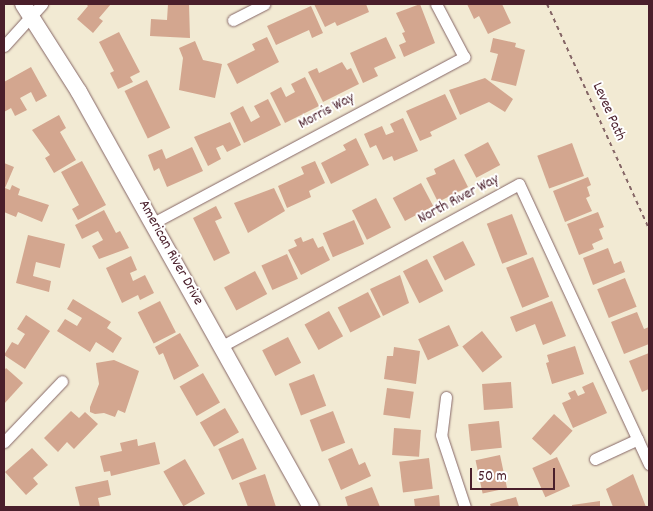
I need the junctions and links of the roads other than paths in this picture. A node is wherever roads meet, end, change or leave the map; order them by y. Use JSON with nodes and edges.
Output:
{"nodes":[{"id":1,"x":42,"y":4,"type":"edge"},
{"id":2,"x":264,"y":4,"type":"edge"},
{"id":3,"x":436,"y":4,"type":"edge"},
{"id":4,"x":27,"y":10,"type":"edge"},
{"id":5,"x":233,"y":20,"type":"dead end"},
{"id":6,"x":4,"y":46,"type":"edge"},
{"id":7,"x":153,"y":222,"type":"junction"},
{"id":8,"x":222,"y":346,"type":"junction"},
{"id":9,"x":62,"y":381,"type":"dead end"},
{"id":10,"x":446,"y":397,"type":"dead end"},
{"id":11,"x":638,"y":439,"type":"junction"},
{"id":12,"x":4,"y":442,"type":"edge"},
{"id":13,"x":595,"y":458,"type":"dead end"},
{"id":14,"x":649,"y":464,"type":"edge"},
{"id":15,"x":311,"y":507,"type":"edge"},
{"id":16,"x":465,"y":507,"type":"edge"}],
"edges":[{"from":1,"to":4,"type":"street"},
{"from":2,"to":5,"type":"street"},
{"from":3,"to":7,"type":"street","name":"Morris Way"},
{"from":4,"to":6,"type":"street"},
{"from":4,"to":7,"type":"street","name":"American River Drive"},
{"from":7,"to":8,"type":"street","name":"American River Drive"},
{"from":8,"to":11,"type":"street","name":"North River Way"},
{"from":8,"to":15,"type":"street","name":"American River Drive"},
{"from":9,"to":12,"type":"street"},
{"from":10,"to":16,"type":"street"},
{"from":11,"to":13,"type":"street"},
{"from":11,"to":14,"type":"street","name":"North River Way"}]}
